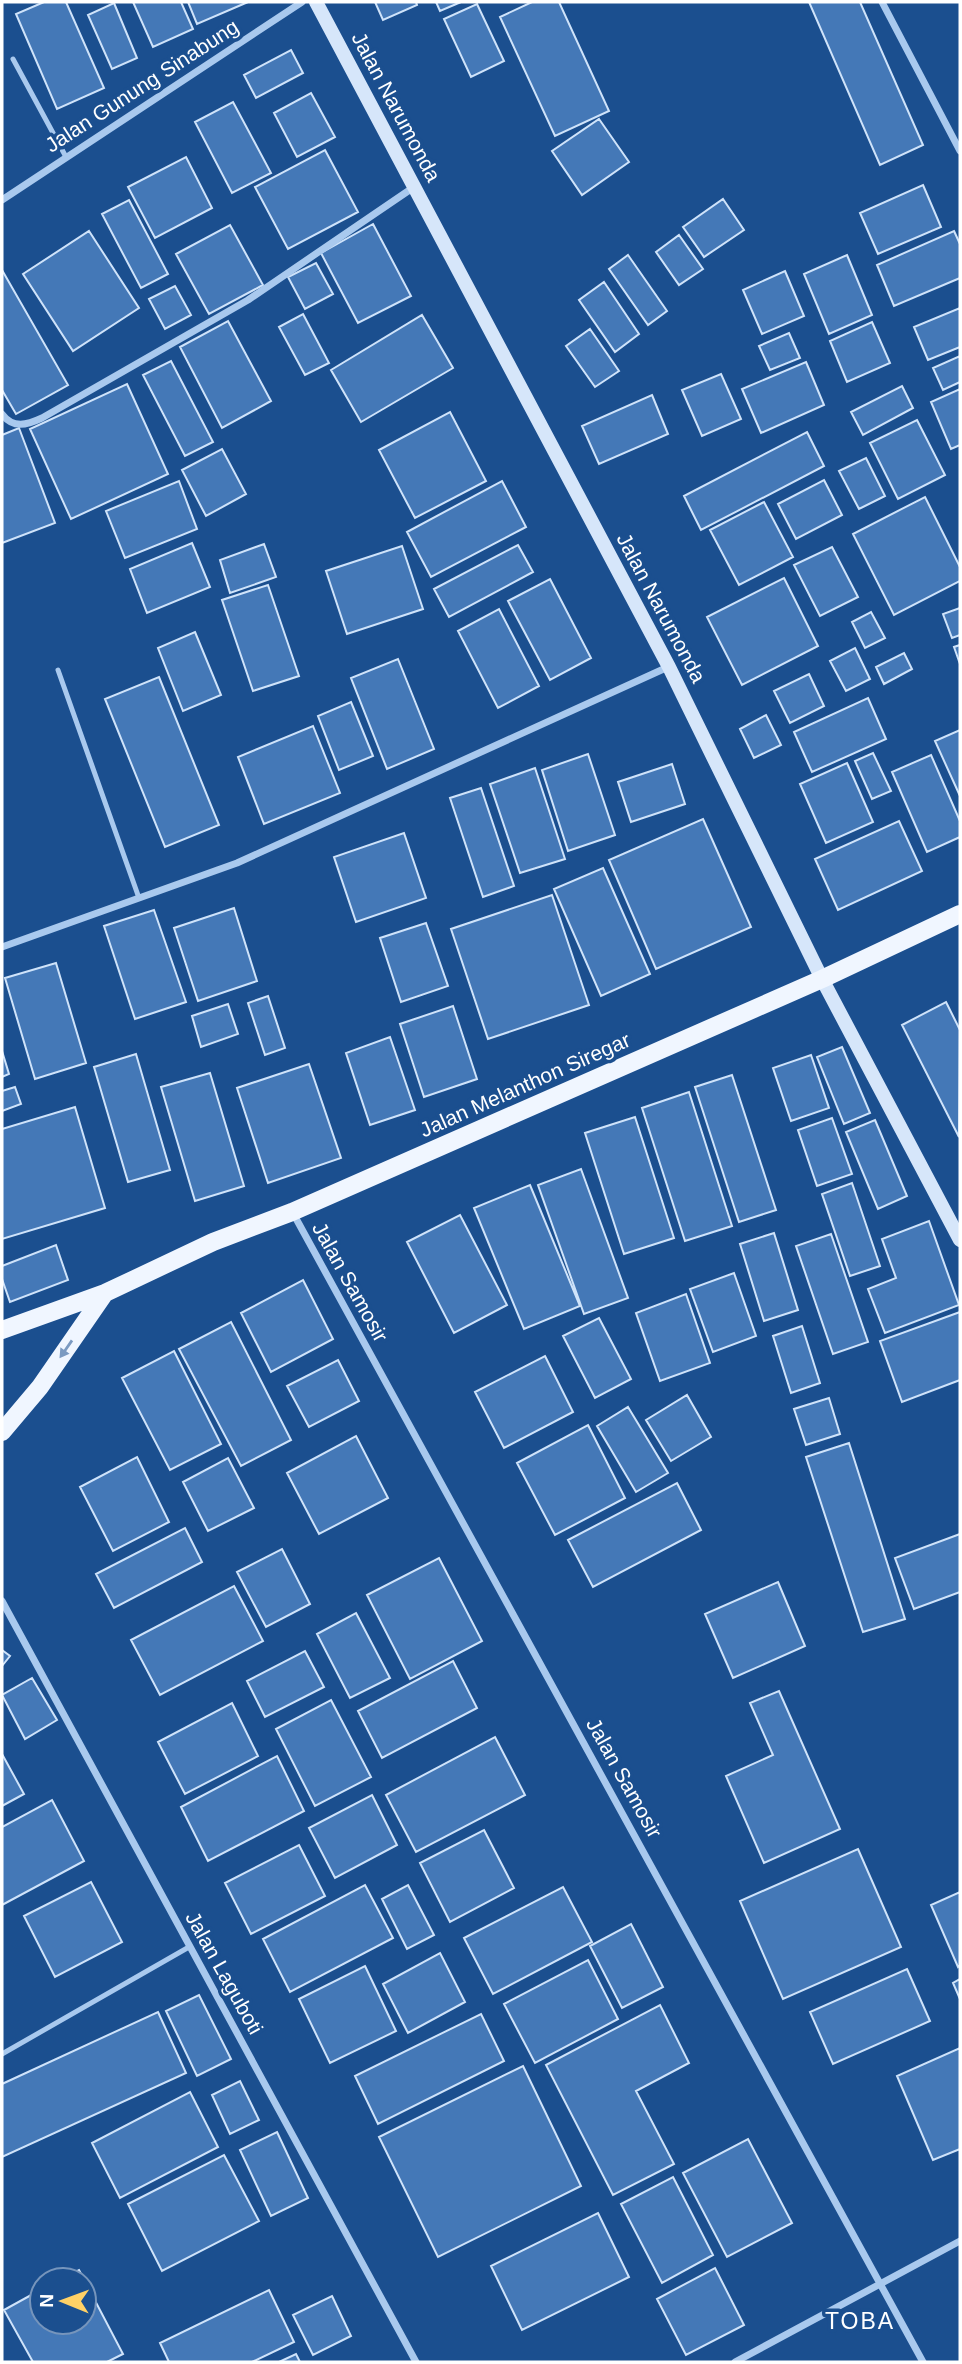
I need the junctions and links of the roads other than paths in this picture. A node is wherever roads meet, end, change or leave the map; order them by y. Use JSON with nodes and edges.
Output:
{"nodes":[{"id":1,"x":302,"y":2,"type":"edge"},
{"id":2,"x":316,"y":2,"type":"edge"},
{"id":3,"x":882,"y":2,"type":"edge"},
{"id":4,"x":13,"y":59,"type":"dead end"},
{"id":5,"x":960,"y":151,"type":"edge"},
{"id":6,"x":66,"y":157,"type":"junction"},
{"id":7,"x":414,"y":187,"type":"junction"},
{"id":8,"x":2,"y":200,"type":"edge"},
{"id":9,"x":2,"y":414,"type":"edge"},
{"id":10,"x":669,"y":667,"type":"junction"},
{"id":11,"x":58,"y":670,"type":"dead end"},
{"id":12,"x":139,"y":898,"type":"junction"},
{"id":13,"x":960,"y":914,"type":"edge"},
{"id":14,"x":2,"y":947,"type":"edge"},
{"id":15,"x":822,"y":979,"type":"junction"},
{"id":16,"x":292,"y":1212,"type":"junction"},
{"id":17,"x":960,"y":1240,"type":"edge"},
{"id":18,"x":105,"y":1293,"type":"junction"},
{"id":19,"x":2,"y":1330,"type":"edge"},
{"id":20,"x":2,"y":1433,"type":"edge"},
{"id":21,"x":2,"y":1601,"type":"edge"},
{"id":22,"x":189,"y":1947,"type":"junction"},
{"id":23,"x":2,"y":2054,"type":"edge"},
{"id":24,"x":960,"y":2241,"type":"edge"},
{"id":25,"x":883,"y":2284,"type":"junction"},
{"id":26,"x":416,"y":2362,"type":"edge"},
{"id":27,"x":735,"y":2362,"type":"edge"},
{"id":28,"x":923,"y":2362,"type":"edge"}],
"edges":[{"from":1,"to":6,"type":"street","name":"Jalan Gunung Sinabung"},
{"from":2,"to":7,"type":"street","name":"Jalan Narumonda"},
{"from":3,"to":5,"type":"street"},
{"from":4,"to":6,"type":"lane"},
{"from":6,"to":8,"type":"street","name":"Jalan Gunung Sinabung"},
{"from":7,"to":9,"type":"street"},
{"from":7,"to":10,"type":"street","name":"Jalan Narumonda"},
{"from":10,"to":12,"type":"street"},
{"from":10,"to":15,"type":"street","name":"Jalan Narumonda"},
{"from":11,"to":12,"type":"lane"},
{"from":12,"to":14,"type":"street"},
{"from":13,"to":15,"type":"main road","name":"Jalan Melanthon Siregar"},
{"from":15,"to":16,"type":"main road","name":"Jalan Melanthon Siregar"},
{"from":15,"to":17,"type":"street","name":"Jalan Narumonda"},
{"from":16,"to":18,"type":"main road","name":"Jalan Melanthon Siregar"},
{"from":16,"to":25,"type":"street","name":"Jalan Samosir"},
{"from":18,"to":19,"type":"main road","name":"Jalan Melanthon Siregar"},
{"from":18,"to":20,"type":"main road","one_way":true},
{"from":21,"to":22,"type":"street","name":"Jalan Laguboti"},
{"from":22,"to":23,"type":"lane"},
{"from":22,"to":26,"type":"street","name":"Jalan Laguboti"},
{"from":24,"to":25,"type":"street"},
{"from":25,"to":27,"type":"street"},
{"from":25,"to":28,"type":"street","name":"Jalan Samosir"}]}
